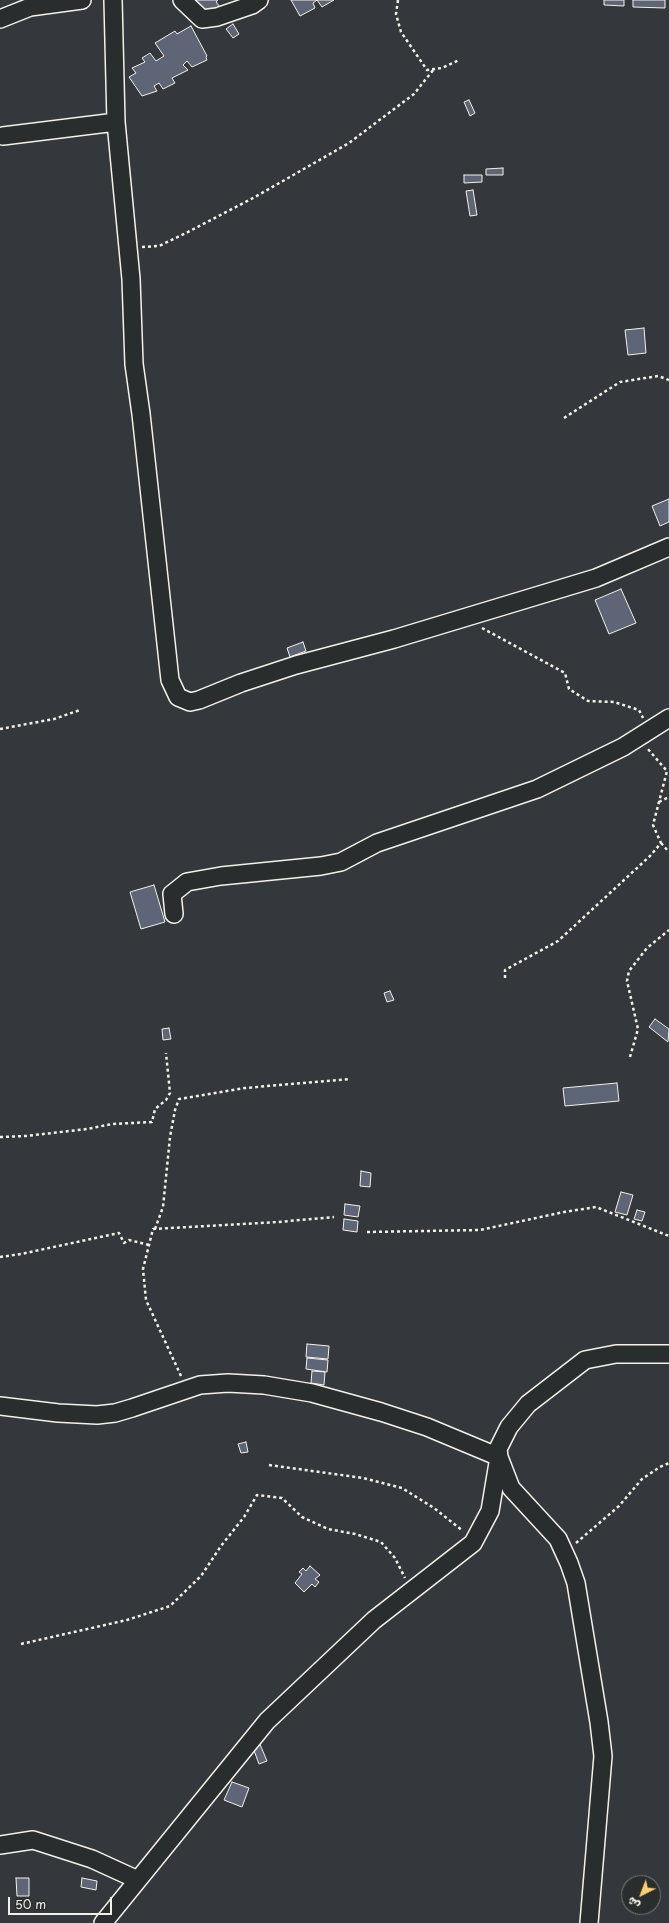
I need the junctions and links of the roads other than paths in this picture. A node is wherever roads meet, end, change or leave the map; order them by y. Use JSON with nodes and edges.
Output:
{"nodes":[{"id":1,"x":82,"y":0,"type":"edge"},
{"id":2,"x":112,"y":0,"type":"edge"},
{"id":3,"x":182,"y":0,"type":"edge"},
{"id":4,"x":259,"y":0,"type":"edge"},
{"id":5,"x":0,"y":19,"type":"edge"},
{"id":6,"x":116,"y":122,"type":"junction"},
{"id":7,"x":2,"y":136,"type":"dead end"},
{"id":8,"x":669,"y":547,"type":"edge"},
{"id":9,"x":669,"y":718,"type":"edge"},
{"id":10,"x":174,"y":914,"type":"dead end"},
{"id":11,"x":669,"y":1354,"type":"edge"},
{"id":12,"x":0,"y":1406,"type":"edge"},
{"id":13,"x":500,"y":1457,"type":"junction"},
{"id":14,"x":0,"y":1844,"type":"edge"},
{"id":15,"x":138,"y":1880,"type":"junction"},
{"id":16,"x":103,"y":1923,"type":"edge"},
{"id":17,"x":589,"y":1923,"type":"edge"}],
"edges":[{"from":1,"to":5,"type":"street"},
{"from":2,"to":6,"type":"street"},
{"from":3,"to":4,"type":"street"},
{"from":6,"to":7,"type":"street"},
{"from":6,"to":8,"type":"street"},
{"from":9,"to":10,"type":"street"},
{"from":11,"to":13,"type":"street"},
{"from":12,"to":13,"type":"street"},
{"from":13,"to":15,"type":"street"},
{"from":13,"to":17,"type":"street"},
{"from":14,"to":15,"type":"street"},
{"from":15,"to":16,"type":"street"}]}
